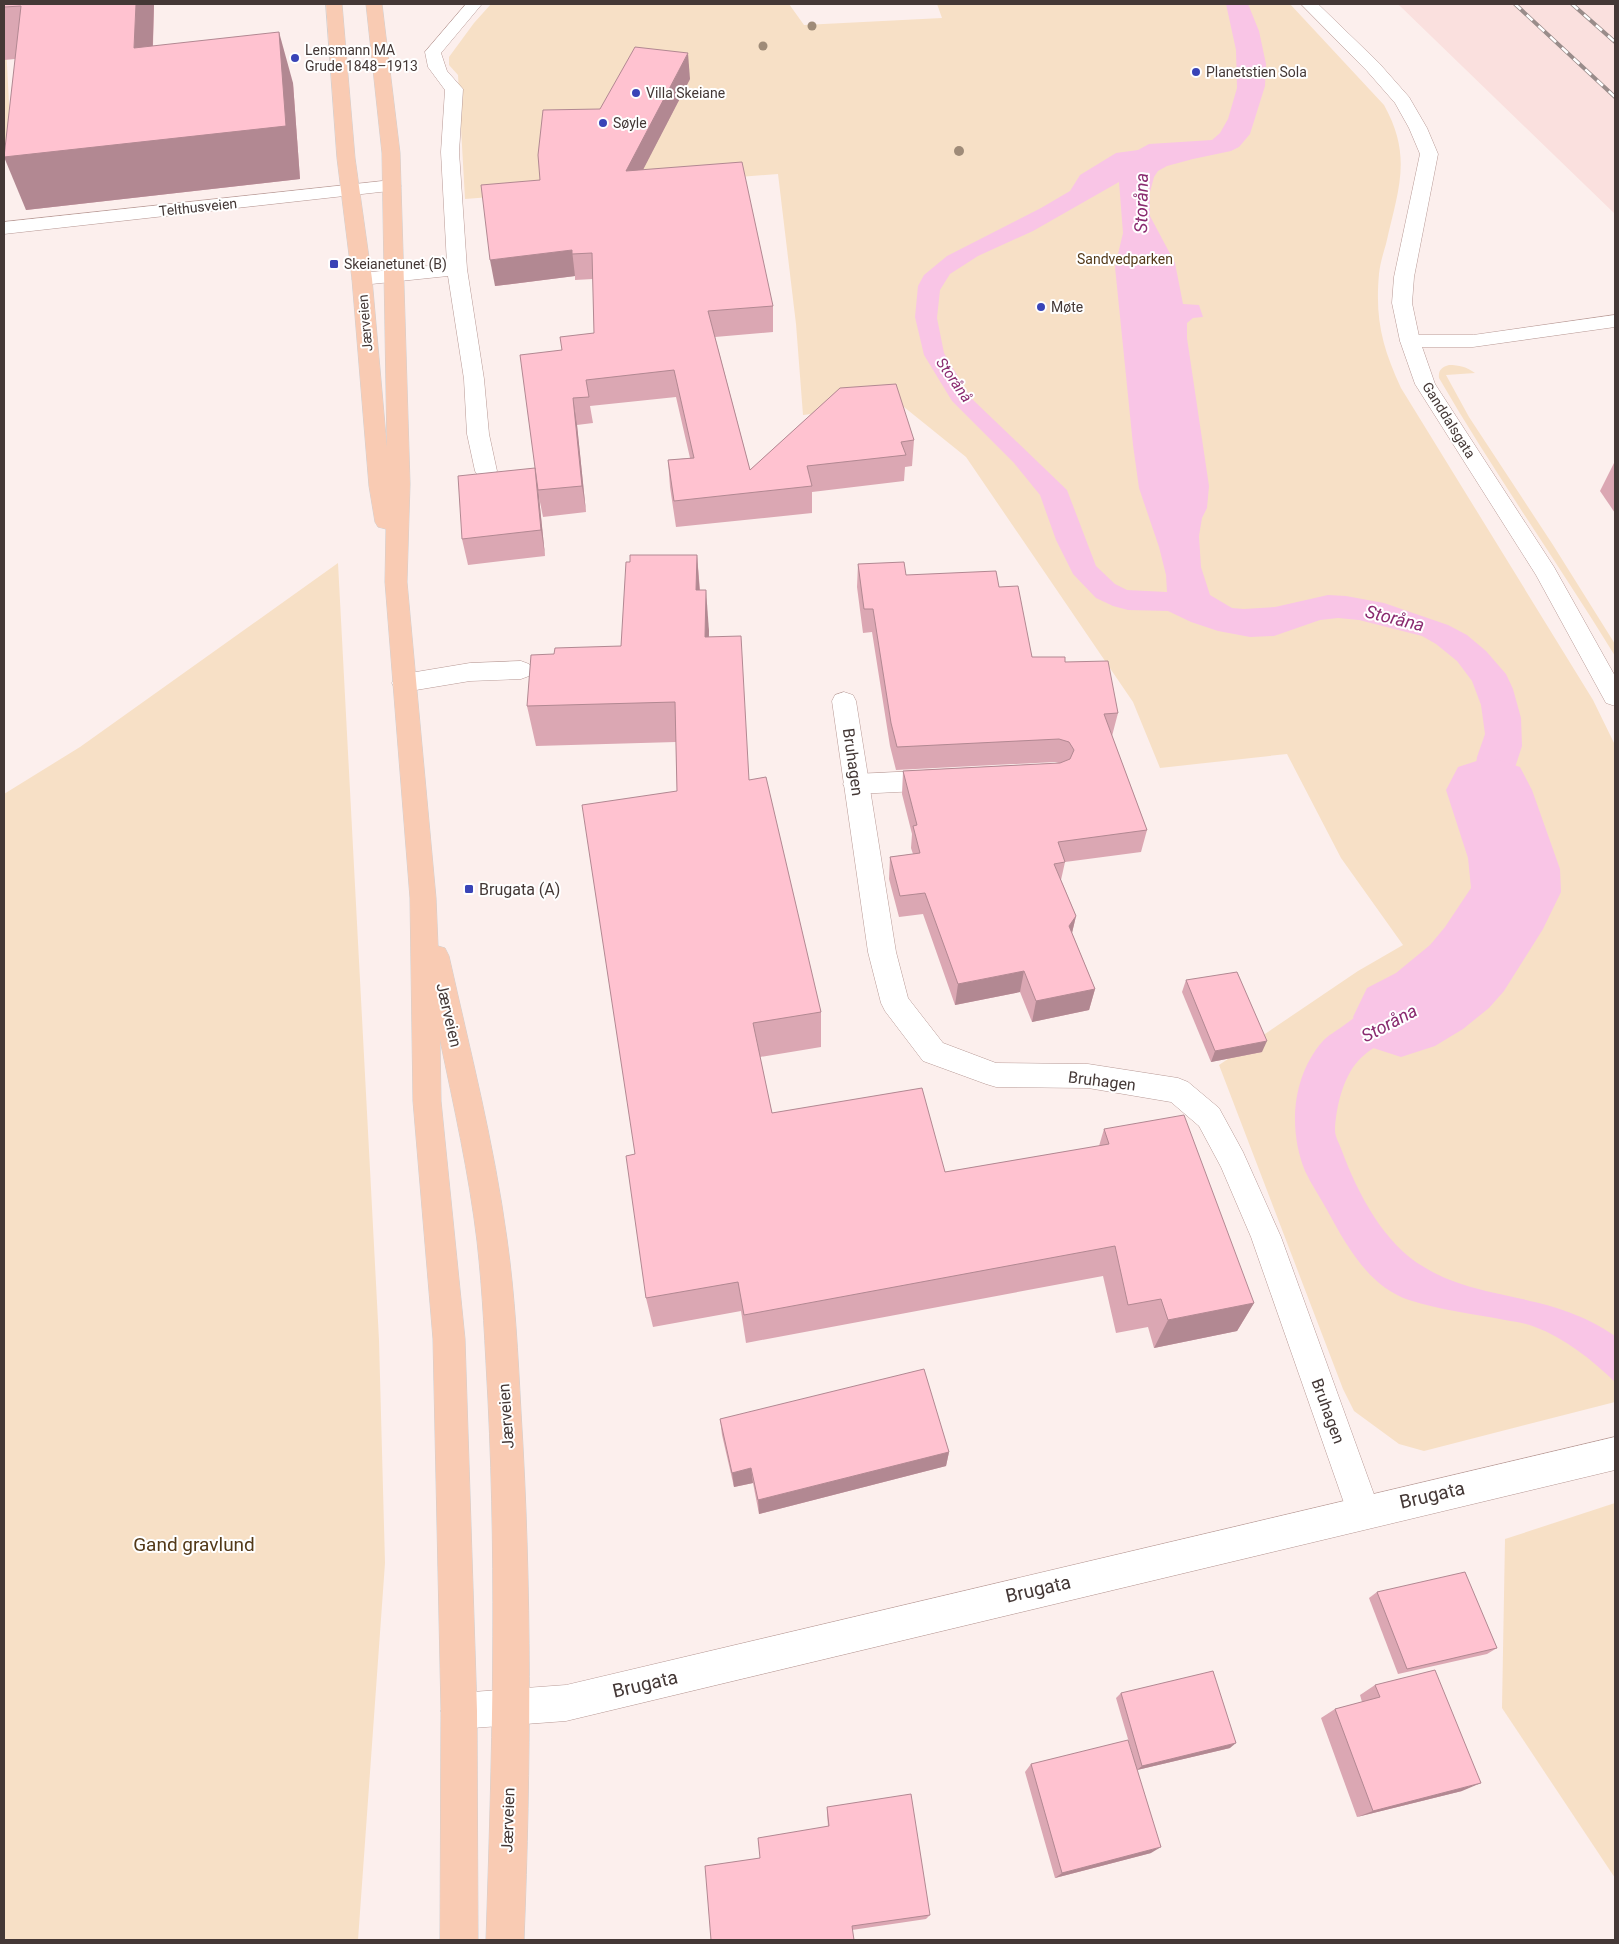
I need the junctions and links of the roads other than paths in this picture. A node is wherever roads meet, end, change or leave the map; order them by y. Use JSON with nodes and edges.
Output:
{"nodes":[{"id":1,"x":334,"y":4,"type":"edge"},
{"id":2,"x":374,"y":4,"type":"edge"},
{"id":3,"x":474,"y":4,"type":"edge"},
{"id":4,"x":1309,"y":4,"type":"edge"},
{"id":5,"x":392,"y":186,"type":"junction"},
{"id":6,"x":351,"y":190,"type":"junction"},
{"id":7,"x":4,"y":228,"type":"edge"},
{"id":8,"x":457,"y":269,"type":"junction"},
{"id":9,"x":394,"y":276,"type":"junction"},
{"id":10,"x":362,"y":279,"type":"junction"},
{"id":11,"x":1615,"y":321,"type":"edge"},
{"id":12,"x":1410,"y":341,"type":"junction"},
{"id":13,"x":486,"y":471,"type":"edge"},
{"id":14,"x":396,"y":582,"type":"junction"},
{"id":15,"x":521,"y":670,"type":"dead end"},
{"id":16,"x":404,"y":683,"type":"junction"},
{"id":17,"x":1615,"y":697,"type":"edge"},
{"id":18,"x":844,"y":701,"type":"dead end"},
{"id":19,"x":966,"y":778,"type":"edge"},
{"id":20,"x":856,"y":784,"type":"junction"},
{"id":21,"x":423,"y":898,"type":"junction"},
{"id":22,"x":1615,"y":1453,"type":"edge"},
{"id":23,"x":1363,"y":1512,"type":"junction"},
{"id":24,"x":511,"y":1707,"type":"junction"},
{"id":25,"x":459,"y":1711,"type":"junction"},
{"id":26,"x":460,"y":1940,"type":"edge"},
{"id":27,"x":505,"y":1940,"type":"edge"}],
"edges":[{"from":1,"to":6,"type":"main road","name":"Jærveien"},
{"from":2,"to":5,"type":"main road","name":"Jærveien"},
{"from":3,"to":8,"type":"street"},
{"from":4,"to":12,"type":"street","name":"Ganddalsgata"},
{"from":5,"to":6,"type":"street","name":"Telthusveien"},
{"from":5,"to":9,"type":"main road","name":"Jærveien"},
{"from":6,"to":7,"type":"street","name":"Telthusveien"},
{"from":6,"to":10,"type":"main road","name":"Jærveien"},
{"from":8,"to":9,"type":"street"},
{"from":8,"to":13,"type":"street"},
{"from":9,"to":10,"type":"street"},
{"from":9,"to":14,"type":"main road","name":"Jærveien"},
{"from":10,"to":14,"type":"main road","name":"Jærveien"},
{"from":11,"to":12,"type":"street"},
{"from":12,"to":17,"type":"street","name":"Ganddalsgata"},
{"from":14,"to":16,"type":"main road","name":"Jærveien"},
{"from":15,"to":16,"type":"street"},
{"from":16,"to":21,"type":"main road","name":"Jærveien"},
{"from":18,"to":20,"type":"street","name":"Bruhagen"},
{"from":19,"to":20,"type":"street"},
{"from":20,"to":23,"type":"street","name":"Bruhagen"},
{"from":21,"to":24,"type":"main road","name":"Jærveien"},
{"from":21,"to":25,"type":"main road","name":"Jærveien"},
{"from":22,"to":23,"type":"street","name":"Brugata"},
{"from":23,"to":24,"type":"street","name":"Brugata"},
{"from":24,"to":25,"type":"street","name":"Brugata"},
{"from":24,"to":27,"type":"main road","name":"Jærveien"},
{"from":25,"to":26,"type":"main road","name":"Jærveien"}]}
